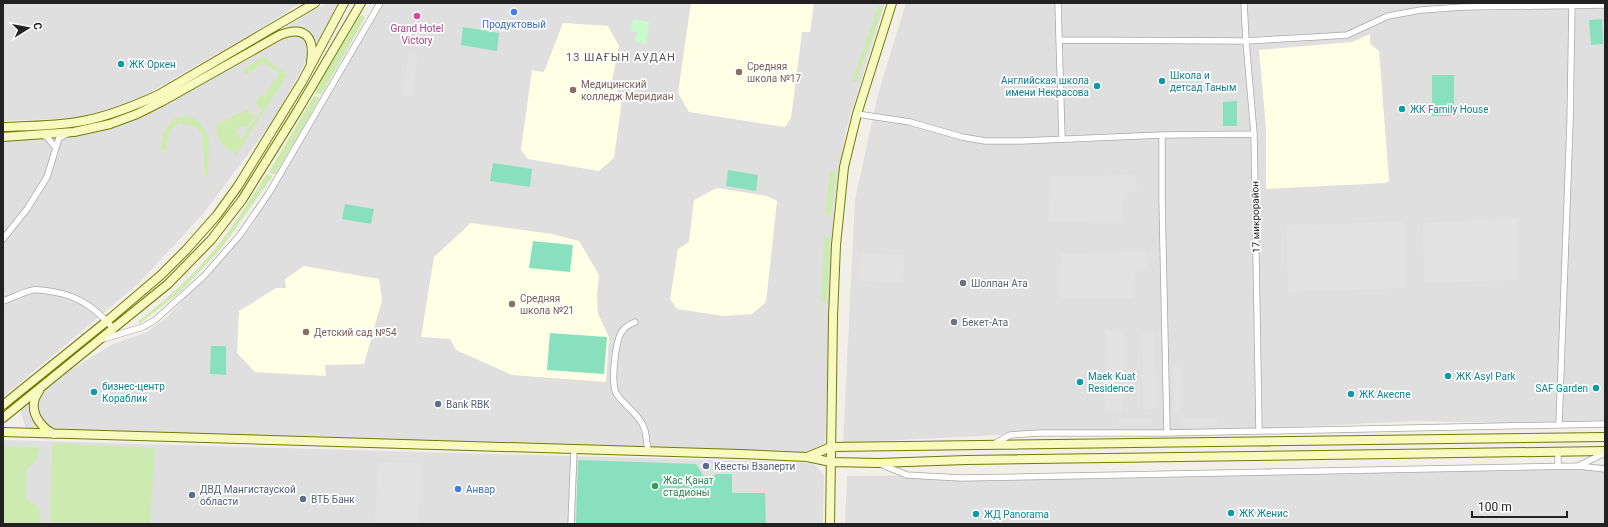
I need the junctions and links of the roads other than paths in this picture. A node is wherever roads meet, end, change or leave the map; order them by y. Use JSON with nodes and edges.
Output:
{"nodes":[{"id":1,"x":314,"y":3,"type":"edge"},
{"id":2,"x":344,"y":3,"type":"edge"},
{"id":3,"x":380,"y":3,"type":"edge"},
{"id":4,"x":892,"y":3,"type":"edge"},
{"id":5,"x":1058,"y":3,"type":"edge"},
{"id":6,"x":1244,"y":3,"type":"edge"},
{"id":7,"x":359,"y":4,"type":"edge"},
{"id":8,"x":1572,"y":4,"type":"edge"},
{"id":9,"x":1605,"y":5,"type":"edge"},
{"id":10,"x":1060,"y":40,"type":"junction"},
{"id":11,"x":1246,"y":40,"type":"junction"},
{"id":12,"x":309,"y":70,"type":"junction"},
{"id":13,"x":857,"y":114,"type":"junction"},
{"id":14,"x":3,"y":127,"type":"edge"},
{"id":15,"x":68,"y":133,"type":"junction"},
{"id":16,"x":1162,"y":134,"type":"junction"},
{"id":17,"x":1254,"y":134,"type":"junction"},
{"id":18,"x":43,"y":135,"type":"junction"},
{"id":19,"x":3,"y":137,"type":"edge"},
{"id":20,"x":1062,"y":139,"type":"junction"},
{"id":21,"x":55,"y":147,"type":"junction"},
{"id":22,"x":3,"y":239,"type":"edge"},
{"id":23,"x":3,"y":301,"type":"edge"},
{"id":24,"x":107,"y":321,"type":"junction"},
{"id":25,"x":635,"y":322,"type":"dead end"},
{"id":26,"x":114,"y":329,"type":"junction"},
{"id":27,"x":101,"y":340,"type":"junction"},
{"id":28,"x":38,"y":391,"type":"junction"},
{"id":29,"x":3,"y":405,"type":"edge"},
{"id":30,"x":3,"y":418,"type":"edge"},
{"id":31,"x":1605,"y":424,"type":"edge"},
{"id":32,"x":1559,"y":425,"type":"junction"},
{"id":33,"x":1259,"y":431,"type":"junction"},
{"id":34,"x":3,"y":432,"type":"edge"},
{"id":35,"x":1167,"y":433,"type":"junction"},
{"id":36,"x":55,"y":434,"type":"junction"},
{"id":37,"x":1605,"y":437,"type":"edge"},
{"id":38,"x":1304,"y":441,"type":"junction"},
{"id":39,"x":992,"y":446,"type":"junction"},
{"id":40,"x":832,"y":447,"type":"junction"},
{"id":41,"x":574,"y":449,"type":"junction"},
{"id":42,"x":648,"y":451,"type":"junction"},
{"id":43,"x":1558,"y":452,"type":"junction"},
{"id":44,"x":1605,"y":452,"type":"edge"},
{"id":45,"x":1305,"y":455,"type":"junction"},
{"id":46,"x":807,"y":457,"type":"junction"},
{"id":47,"x":831,"y":462,"type":"junction"},
{"id":48,"x":878,"y":463,"type":"junction"},
{"id":49,"x":1558,"y":466,"type":"junction"},
{"id":50,"x":1578,"y":466,"type":"junction"},
{"id":51,"x":1605,"y":469,"type":"edge"},
{"id":52,"x":571,"y":524,"type":"edge"},
{"id":53,"x":830,"y":524,"type":"edge"}],
"edges":[{"from":1,"to":14,"type":"main road"},
{"from":2,"to":12,"type":"main road"},
{"from":3,"to":27,"type":"street"},
{"from":4,"to":13,"type":"main road"},
{"from":5,"to":10,"type":"street"},
{"from":6,"to":11,"type":"street","name":"17 микрорайон"},
{"from":7,"to":26,"type":"main road"},
{"from":8,"to":9,"type":"street"},
{"from":8,"to":11,"type":"street"},
{"from":8,"to":32,"type":"street"},
{"from":10,"to":11,"type":"street"},
{"from":10,"to":20,"type":"street"},
{"from":11,"to":17,"type":"street","name":"17 микрорайон"},
{"from":12,"to":15,"type":"main road"},
{"from":12,"to":24,"type":"main road"},
{"from":13,"to":20,"type":"street"},
{"from":13,"to":40,"type":"main road"},
{"from":15,"to":18,"type":"main road"},
{"from":15,"to":21,"type":"street"},
{"from":16,"to":17,"type":"street"},
{"from":16,"to":20,"type":"street"},
{"from":16,"to":35,"type":"street"},
{"from":17,"to":33,"type":"street","name":"17 микрорайон"},
{"from":18,"to":19,"type":"main road"},
{"from":18,"to":21,"type":"street"},
{"from":21,"to":22,"type":"street"},
{"from":23,"to":24,"type":"street"},
{"from":24,"to":26,"type":"street"},
{"from":24,"to":29,"type":"main road"},
{"from":25,"to":42,"type":"street"},
{"from":26,"to":27,"type":"main road"},
{"from":27,"to":28,"type":"main road"},
{"from":28,"to":30,"type":"main road"},
{"from":28,"to":36,"type":"main road"},
{"from":31,"to":32,"type":"street"},
{"from":32,"to":33,"type":"street"},
{"from":33,"to":35,"type":"street"},
{"from":34,"to":36,"type":"main road"},
{"from":35,"to":39,"type":"street"},
{"from":36,"to":41,"type":"main road"},
{"from":37,"to":38,"type":"main road"},
{"from":38,"to":39,"type":"main road"},
{"from":38,"to":45,"type":"main road"},
{"from":39,"to":40,"type":"main road"},
{"from":40,"to":46,"type":"main road"},
{"from":40,"to":47,"type":"main road"},
{"from":41,"to":42,"type":"main road"},
{"from":41,"to":52,"type":"street"},
{"from":42,"to":46,"type":"main road"},
{"from":43,"to":44,"type":"main road"},
{"from":43,"to":45,"type":"main road"},
{"from":43,"to":49,"type":"street"},
{"from":44,"to":50,"type":"street"},
{"from":45,"to":48,"type":"main road"},
{"from":46,"to":47,"type":"main road"},
{"from":47,"to":48,"type":"main road"},
{"from":47,"to":53,"type":"main road"},
{"from":48,"to":49,"type":"street"},
{"from":49,"to":50,"type":"street"},
{"from":50,"to":51,"type":"street"}]}
